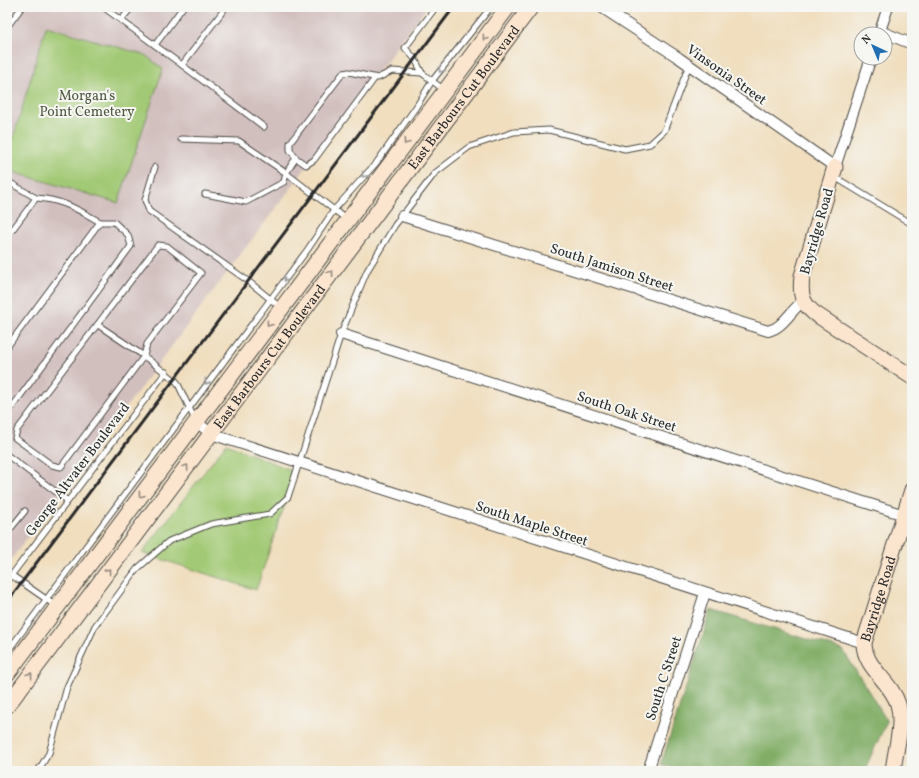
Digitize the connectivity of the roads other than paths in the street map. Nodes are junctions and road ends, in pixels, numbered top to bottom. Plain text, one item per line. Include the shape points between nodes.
1 (22, 7) edge
2 (103, 7) edge
3 (132, 7) edge
4 (184, 7) edge
5 (226, 7) edge
6 (436, 7) edge
7 (491, 7) edge
8 (508, 7) edge
9 (532, 7) edge
10 (601, 7) edge
11 (888, 7) edge
12 (121, 20) junction
13 (882, 26) edge
14 (7, 27) edge
15 (893, 37) edge
16 (912, 44) edge
17 (155, 45) junction
18 (182, 65) junction
19 (689, 65) junction
20 (868, 66) edge
21 (422, 72) junction
22 (375, 78) junction
23 (432, 81) junction
24 (445, 90) junction
25 (460, 102) junction
26 (264, 127) dead end
27 (181, 139) dead end
28 (296, 158) junction
29 (155, 167) dead end
30 (833, 171) junction
31 (286, 173) junction
32 (7, 181) edge
33 (205, 194) dead end
34 (365, 197) junction
35 (36, 198) junction
36 (381, 208) junction
37 (334, 210) junction
38 (402, 216) junction
39 (347, 220) junction
40 (100, 222) junction
41 (912, 224) edge
42 (7, 237) edge
43 (803, 301) junction
44 (276, 303) junction
45 (296, 319) junction
46 (98, 325) junction
47 (341, 334) junction
48 (7, 347) edge
49 (144, 356) junction
50 (166, 372) junction
51 (912, 378) edge
52 (189, 407) junction
53 (7, 414) edge
54 (196, 421) junction
55 (211, 434) junction
56 (7, 455) edge
57 (299, 463) junction
58 (912, 490) edge
59 (68, 501) junction
60 (25, 511) dead end
61 (904, 515) junction
62 (7, 533) edge
63 (109, 537) junction
64 (125, 549) junction
65 (9, 574) edge
66 (7, 581) edge
67 (705, 593) junction
68 (52, 603) junction
69 (72, 618) junction
70 (864, 643) junction
71 (7, 652) edge
72 (7, 674) edge
73 (7, 706) edge
74 (38, 771) edge
75 (648, 771) edge
76 (892, 771) edge

1 - 14 lane
2 - 12 lane
3 - 12 lane
4 - 17 lane
5 - 18 lane
6 - 21 lane via 406,48
7 -> 23 lane
8 -> 24 street, East Barbours Cut Boulevard
9 - 25 street, East Barbours Cut Boulevard
10 - 19 street, Vinsonia Street
11 - 13 street
12 - 17 lane
15 - 16 street
17 - 18 lane
18 - 26 lane
19 - 30 street, Vinsonia Street
19 - 38 lane via 664,131 650,144 625,149 549,130 514,132 469,147 435,173
20 - 30 street, Bayridge Road
21 - 22 lane via 392,71
21 - 23 lane
22 - 28 lane via 314,160 306,165
22 - 28 lane via 344,73 290,144 290,150
23 - 24 lane
23 -> 37 lane via 376,162
24 - 25 street
24 -> 34 street, East Barbours Cut Boulevard
25 - 36 street, East Barbours Cut Boulevard
27 - 31 lane via 239,141
28 - 31 lane
29 - 44 lane via 146,200 149,211
30 - 41 lane
30 - 43 street, Bayridge Road via 802,276 800,289
31 - 33 lane via 280,186 246,202
31 - 37 lane
32 - 35 lane
34 - 36 street
34 - 39 street, East Barbours Cut Boulevard
35 - 40 lane via 51,199 74,207
35 - 42 lane
45 -> 36 street, East Barbours Cut Boulevard
37 - 39 lane
37 -> 44 lane
38 - 43 street, South Jamison Street via 768,331 775,330
38 - 47 lane via 367,271
39 - 44 street, East Barbours Cut Boulevard
40 - 48 lane
40 - 53 lane via 114,222 128,235 131,246
43 - 51 street via 814,313
44 - 45 street
44 -> 52 lane
44 -> 54 street, East Barbours Cut Boulevard
45 - 55 street, East Barbours Cut Boulevard
46 - 49 lane
46 - 49 lane via 158,245 167,246 201,273 147,344
46 - 49 lane via 17,430 15,438 52,465 61,467
47 - 57 lane
47 - 61 street, South Oak Street
49 - 50 lane
50 - 52 lane via 177,382
50 - 59 lane, George Altvater Boulevard
52 - 54 lane
52 - 68 lane
54 - 55 street, South Maple Street
54 -> 63 street, East Barbours Cut Boulevard
55 - 57 street, South Maple Street
64 -> 55 street, East Barbours Cut Boulevard
56 - 59 lane
57 - 67 street, South Maple Street
57 - 74 lane via 288,497 270,514 211,524 169,541 137,569 94,626 67,687 49,753
58 - 61 street, Bayridge Road
59 - 65 lane, George Altvater Boulevard
60 - 62 lane
61 - 70 street, Bayridge Road
63 - 64 street
63 - 68 street, East Barbours Cut Boulevard
69 -> 64 street, East Barbours Cut Boulevard
65 - 66 lane, George Altvater Boulevard
65 - 68 lane
67 - 70 street, South Maple Street
67 - 75 street, South C Street
68 - 69 street
68 - 71 lane
68 - 72 street, East Barbours Cut Boulevard
73 -> 69 street, East Barbours Cut Boulevard
70 - 76 street, Bayridge Road via 866,657 890,688 898,705 899,717

